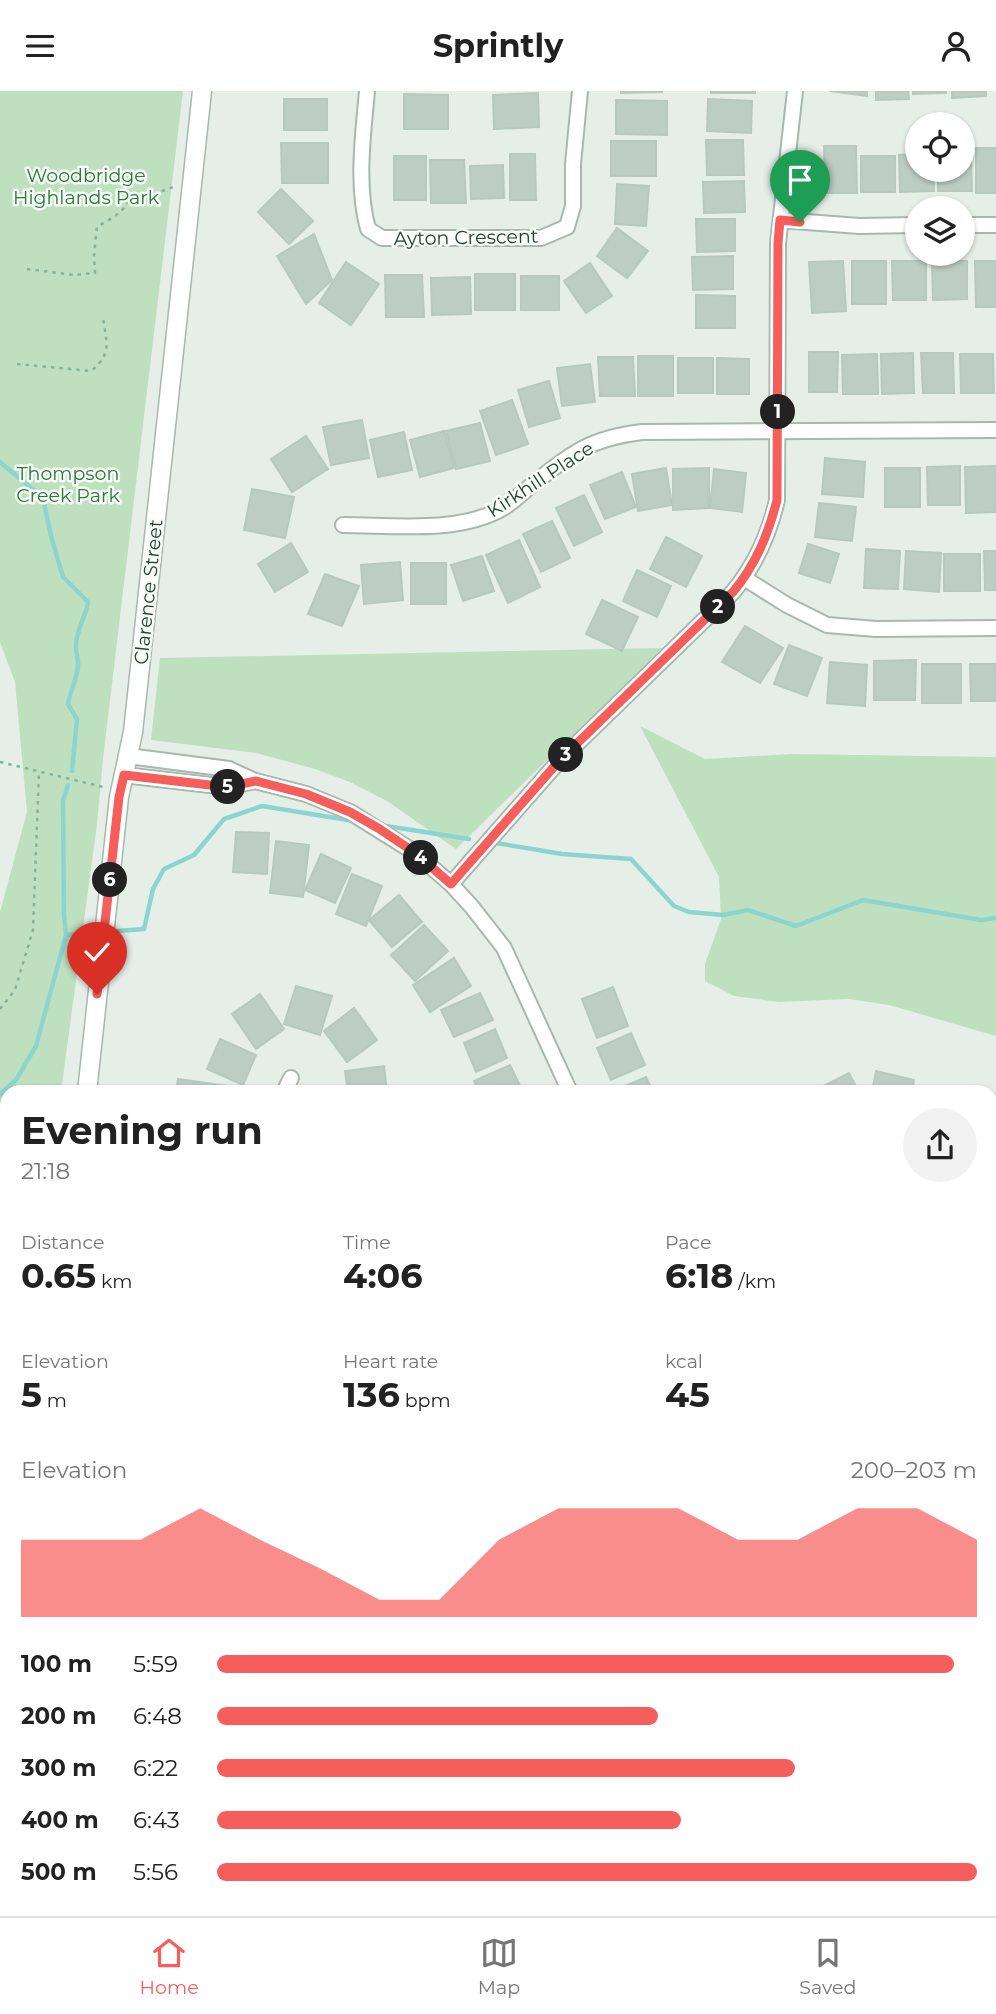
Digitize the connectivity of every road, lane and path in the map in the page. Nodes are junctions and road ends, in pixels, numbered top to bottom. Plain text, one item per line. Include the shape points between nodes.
1 (202, 91) edge
2 (368, 91) edge
3 (580, 91) edge
4 (795, 91) edge
5 (173, 187) dead end
6 (130, 194) dead end
7 (129, 200) junction
8 (780, 220) junction
9 (905, 225) edge
10 (975, 225) edge
11 (996, 225) edge
12 (27, 269) dead end
13 (103, 317) dead end
14 (17, 364) dead end
15 (996, 430) edge
16 (778, 432) junction
17 (343, 525) dead end
18 (744, 578) junction
19 (996, 628) edge
20 (128, 756) junction
21 (0, 762) edge
22 (39, 771) junction
23 (124, 775) junction
24 (256, 781) junction
25 (103, 787) dead end
26 (451, 884) junction
27 (0, 1009) edge
28 (292, 1078) dead end
29 (88, 1085) edge
30 (288, 1085) edge
31 (567, 1085) edge

1 - 20 street, Clarence Street
2 - 3 street, Ayton Crescent via 362,208 368,229 382,238 541,238 567,227 573,206
4 - 8 street
5 - 7 path
6 - 7 path
7 - 12 path via 123,210 97,227 95,273
8 - 9 street
8 - 16 street
10 - 11 street
13 - 14 path via 106,355 91,371
15 - 16 street, Kirkhill Place
16 - 17 street, Kirkhill Place via 619,435 566,457 504,508 481,518 440,525
16 - 18 street via 777,500 760,553
18 - 19 street via 827,625
18 - 26 street via 560,760
20 - 23 street, Clarence Street
20 - 24 street via 229,769
21 - 22 path
22 - 25 path
22 - 27 path via 33,930 15,990
23 - 24 street via 227,787
23 - 29 street, Clarence Street
24 - 26 street via 350,812 414,852
26 - 31 street via 504,948
28 - 30 street

